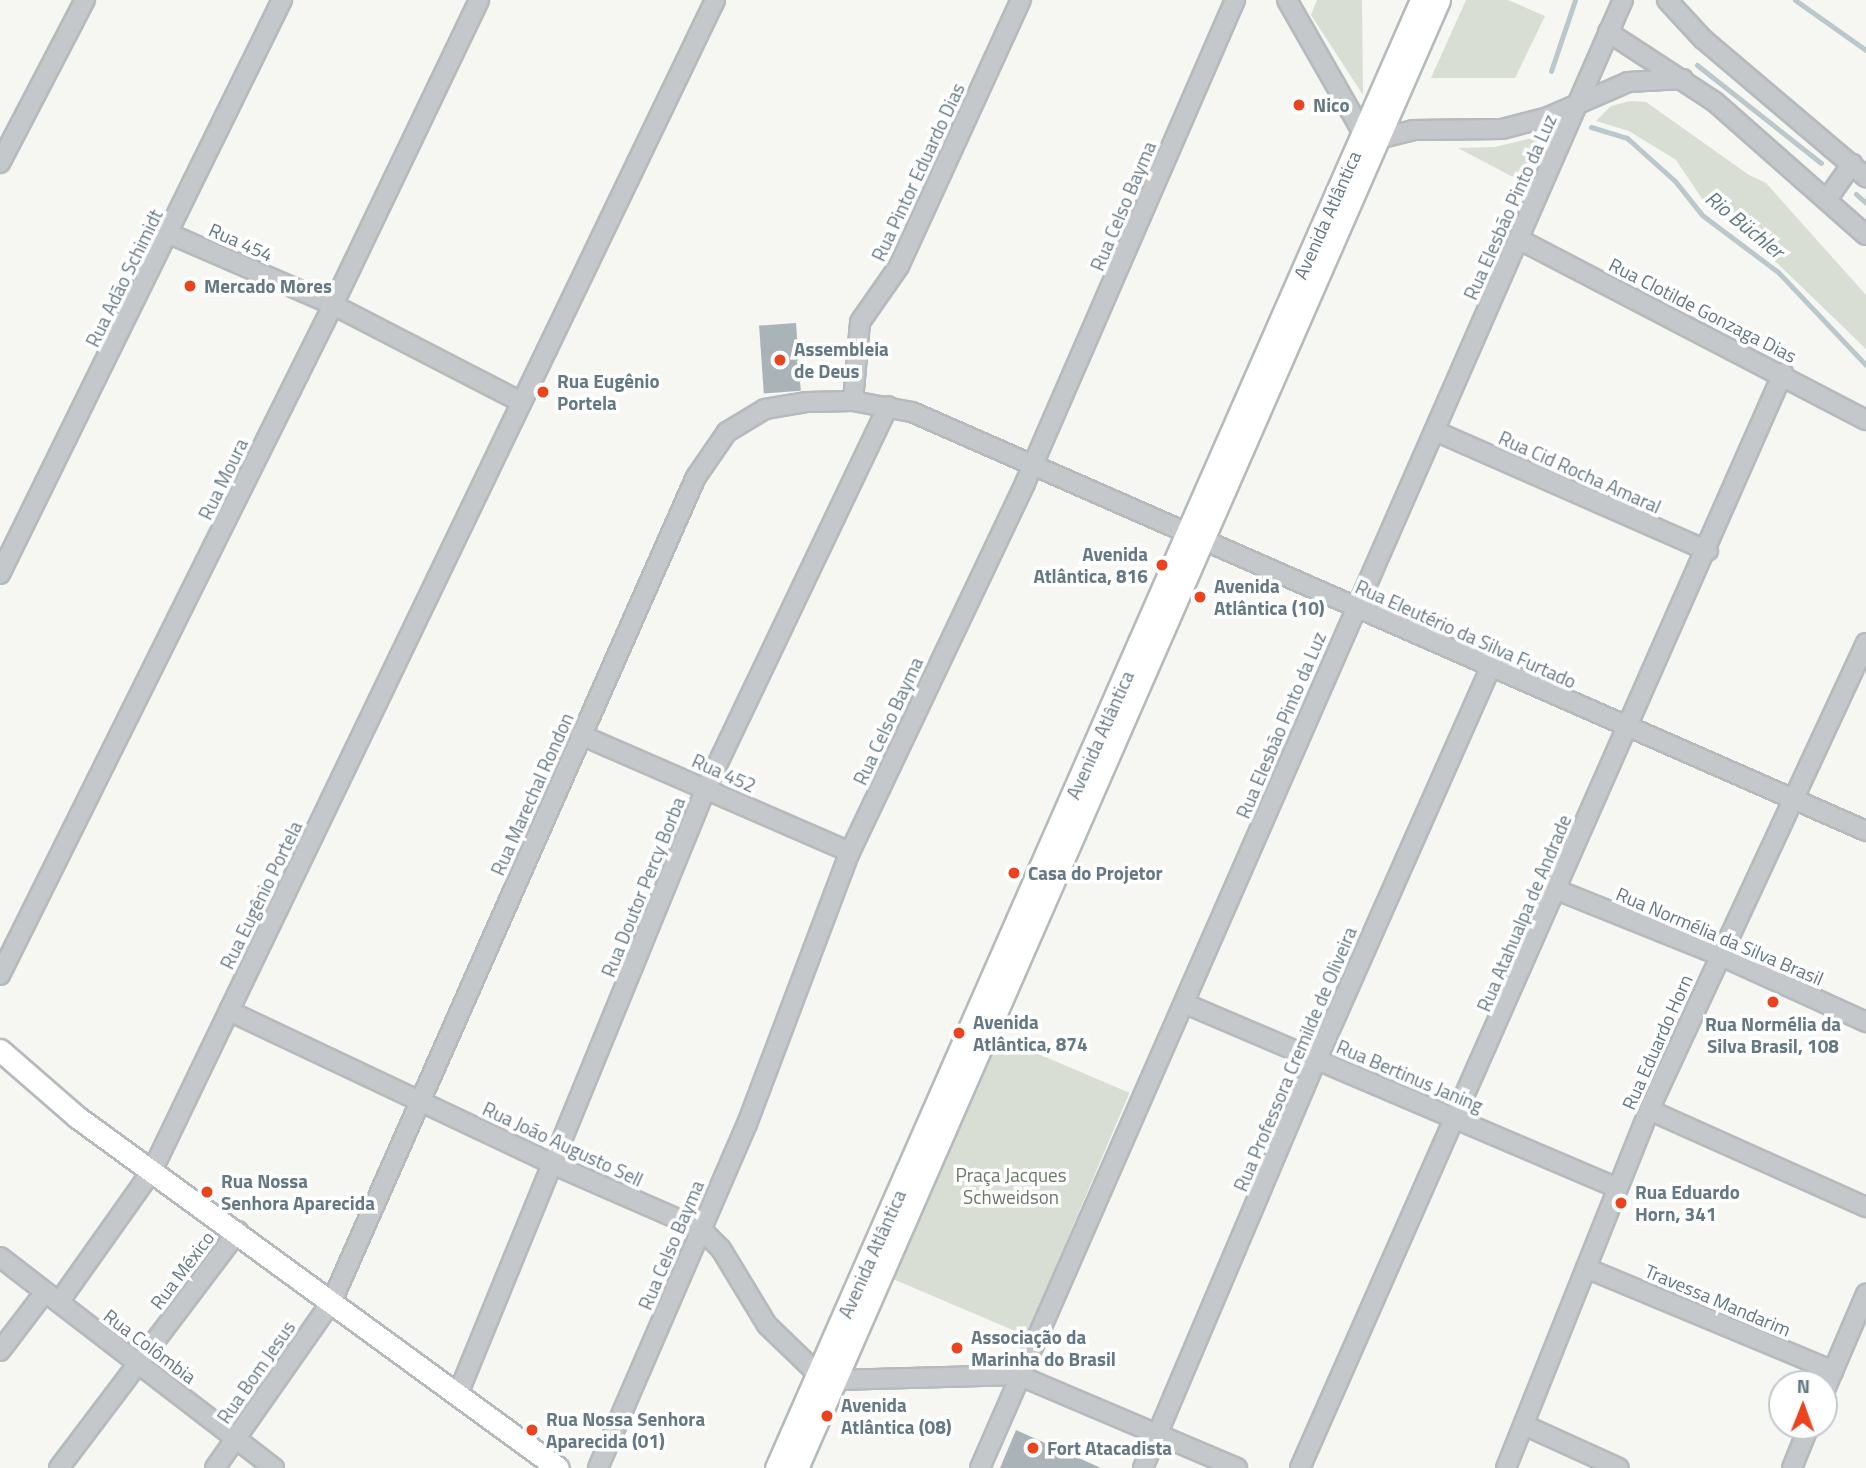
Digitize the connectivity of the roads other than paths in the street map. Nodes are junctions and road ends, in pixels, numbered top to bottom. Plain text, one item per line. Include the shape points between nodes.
1 (85, 0) edge
2 (282, 0) edge
3 (479, 0) edge
4 (715, 0) edge
5 (1021, 0) edge
6 (1235, 0) edge
7 (1287, 0) edge
8 (1421, 0) edge
9 (1439, 0) edge
10 (1623, 0) edge
11 (1667, 0) edge
12 (1608, 32) junction
13 (1683, 79) junction
14 (1578, 103) junction
15 (1370, 136) junction
16 (0, 163) edge
17 (1852, 164) junction
18 (1866, 177) edge
19 (1828, 198) junction
20 (170, 233) junction
21 (1866, 235) edge
22 (1520, 240) junction
23 (333, 305) junction
24 (1783, 373) junction
25 (853, 401) junction
26 (521, 402) junction
27 (888, 406) junction
28 (1866, 420) edge
29 (1435, 432) junction
30 (1033, 465) junction
31 (1196, 537) junction
32 (1708, 551) junction
33 (0, 574) edge
34 (1354, 606) junction
35 (1866, 643) edge
36 (1861, 667) edge
37 (1490, 669) junction
38 (1625, 729) junction
39 (581, 735) junction
40 (706, 788) junction
41 (1792, 798) junction
42 (1866, 831) edge
43 (849, 852) junction
44 (1557, 890) junction
45 (1719, 955) junction
46 (0, 975) edge
47 (1186, 1004) junction
48 (229, 1011) junction
49 (1866, 1022) edge
50 (0, 1050) edge
51 (1317, 1059) junction
52 (419, 1101) junction
53 (1649, 1110) junction
54 (1457, 1119) junction
55 (552, 1164) junction
56 (153, 1169) junction
57 (1617, 1188) junction
58 (1866, 1207) edge
59 (701, 1229) junction
60 (238, 1231) junction
61 (0, 1257) edge
62 (1586, 1268) junction
63 (1866, 1294) edge
64 (52, 1297) junction
65 (332, 1301) junction
66 (0, 1351) edge
67 (138, 1363) junction
68 (1831, 1370) edge
69 (1833, 1370) edge
70 (1018, 1375) junction
71 (827, 1378) junction
72 (458, 1394) junction
73 (1524, 1425) junction
74 (1158, 1434) junction
75 (236, 1438) junction
76 (1804, 1440) edge
77 (59, 1468) edge
78 (215, 1468) edge
79 (274, 1468) edge
80 (558, 1468) edge
81 (597, 1468) edge
82 (776, 1468) edge
83 (797, 1468) edge
84 (980, 1468) edge
85 (1143, 1468) edge
86 (1237, 1468) edge
87 (1300, 1468) edge
88 (1506, 1468) edge
89 (1619, 1468) edge
90 (1791, 1468) edge

1 - 16 street
2 - 20 street, Rua Adão Schimidt
3 - 23 street, Rua Moura
4 - 26 street, Rua Eugênio Portela
5 - 25 street, Rua Pintor Eduardo Dias via 900,266 864,314
6 - 30 street, Rua Celso Bayma
7 - 15 street
8 - 15 main road, Avenida Atlântica
9 - 15 main road, Avenida Atlântica
10 - 12 street, Rua Elesbão Pinto da Luz
11 - 17 street via 1703,39
12 - 13 street
12 - 14 street, Rua Elesbão Pinto da Luz
13 - 14 street via 1628,82
13 - 19 street
14 - 15 street via 1502,129 1413,130
14 - 22 street, Rua Elesbão Pinto da Luz
15 - 31 main road, Avenida Atlântica
17 - 18 street
17 - 19 street
19 - 21 street
20 - 23 street, Rua 454
20 - 33 street, Rua Adão Schimidt
22 - 24 street, Rua Clotilde Gonzaga Dias
22 - 29 street, Rua Elesbão Pinto da Luz
23 - 26 street, Rua 454
23 - 46 street, Rua Moura
24 - 28 street, Rua Clotilde Gonzaga Dias
24 - 32 street, Rua Atahualpa de Andrade
25 - 27 street, Rua Eleutério da Silva Furtado
25 - 39 street, Rua Marechal Rondon via 807,402 765,410 737,425 717,443 681,509
26 - 48 street, Rua Eugênio Portela
27 - 30 street, Rua Eleutério da Silva Furtado
27 - 40 street, Rua Doutor Percy Borba
29 - 32 street, Rua Cid Rocha Amaral
29 - 34 street, Rua Elesbão Pinto da Luz
30 - 31 street, Rua Eleutério da Silva Furtado
30 - 43 street, Rua Celso Bayma
31 - 34 street, Rua Eleutério da Silva Furtado
31 - 71 main road, Avenida Atlântica
32 - 38 street, Rua Atahualpa de Andrade
34 - 37 street, Rua Eleutério da Silva Furtado
34 - 47 street, Rua Elesbão Pinto da Luz
35 - 36 street, Rua Eduardo Horn
36 - 41 street, Rua Eduardo Horn
37 - 38 street, Rua Eleutério da Silva Furtado
37 - 51 street, Rua Professora Cremilde de Oliveira
38 - 41 street, Rua Eleutério da Silva Furtado
38 - 44 street, Rua Atahualpa de Andrade
39 - 40 street, Rua 452
39 - 52 street, Rua Marechal Rondon
40 - 43 street, Rua 452
40 - 55 street, Rua Doutor Percy Borba
41 - 42 street, Rua Eleutério da Silva Furtado
41 - 45 street, Rua Eduardo Horn
43 - 59 street, Rua Celso Bayma via 747,1124
44 - 45 street, Rua Normélia da Silva Brasil
44 - 54 street, Rua Atahualpa de Andrade
45 - 49 street, Rua Normélia da Silva Brasil
45 - 53 street, Rua Eduardo Horn
47 - 51 street, Rua Bertinus Janing
47 - 70 street, Rua Elesbão Pinto da Luz
48 - 52 street, Rua João Augusto Sell
48 - 56 street, Rua Eugênio Portela
50 - 56 main road via 56,1101
51 - 54 street, Rua Bertinus Janing
51 - 74 street, Rua Professora Cremilde de Oliveira
52 - 55 street, Rua João Augusto Sell
52 - 65 street, Rua Marechal Rondon
53 - 57 street, Rua Eduardo Horn
53 - 58 street
54 - 57 street, Rua Bertinus Janing
54 - 87 street, Rua Atahualpa de Andrade
55 - 59 street, Rua João Augusto Sell
55 - 72 street, Rua Doutor Percy Borba
56 - 60 main road
56 - 64 street, Rua Eugênio Portela
57 - 62 street, Rua Eduardo Horn
59 - 71 street, Rua João Augusto Sell via 721,1249 767,1325
59 - 81 street, Rua Celso Bayma
60 - 65 main road
60 - 67 street, Rua México
61 - 64 street, Rua Colômbia
62 - 68 street, Travessa Mandarim
62 - 73 street, Rua Eduardo Horn
63 - 69 street
64 - 66 street, Rua Eugênio Portela
64 - 67 street, Rua Colômbia
65 - 72 main road
65 - 75 street, Rua Bom Jesus
67 - 75 street, Rua Colômbia
67 - 77 street, Rua México
70 - 71 street
70 - 74 street
70 - 84 street, Rua Elesbão Pinto da Luz
71 - 82 main road, Avenida Atlântica
71 - 83 main road, Avenida Atlântica
72 - 80 main road
73 - 88 street, Rua Eduardo Horn
73 - 89 street
74 - 85 street, Rua Professora Cremilde de Oliveira
74 - 86 street
75 - 78 street, Rua Bom Jesus
75 - 79 street, Rua Colômbia
76 - 90 street

